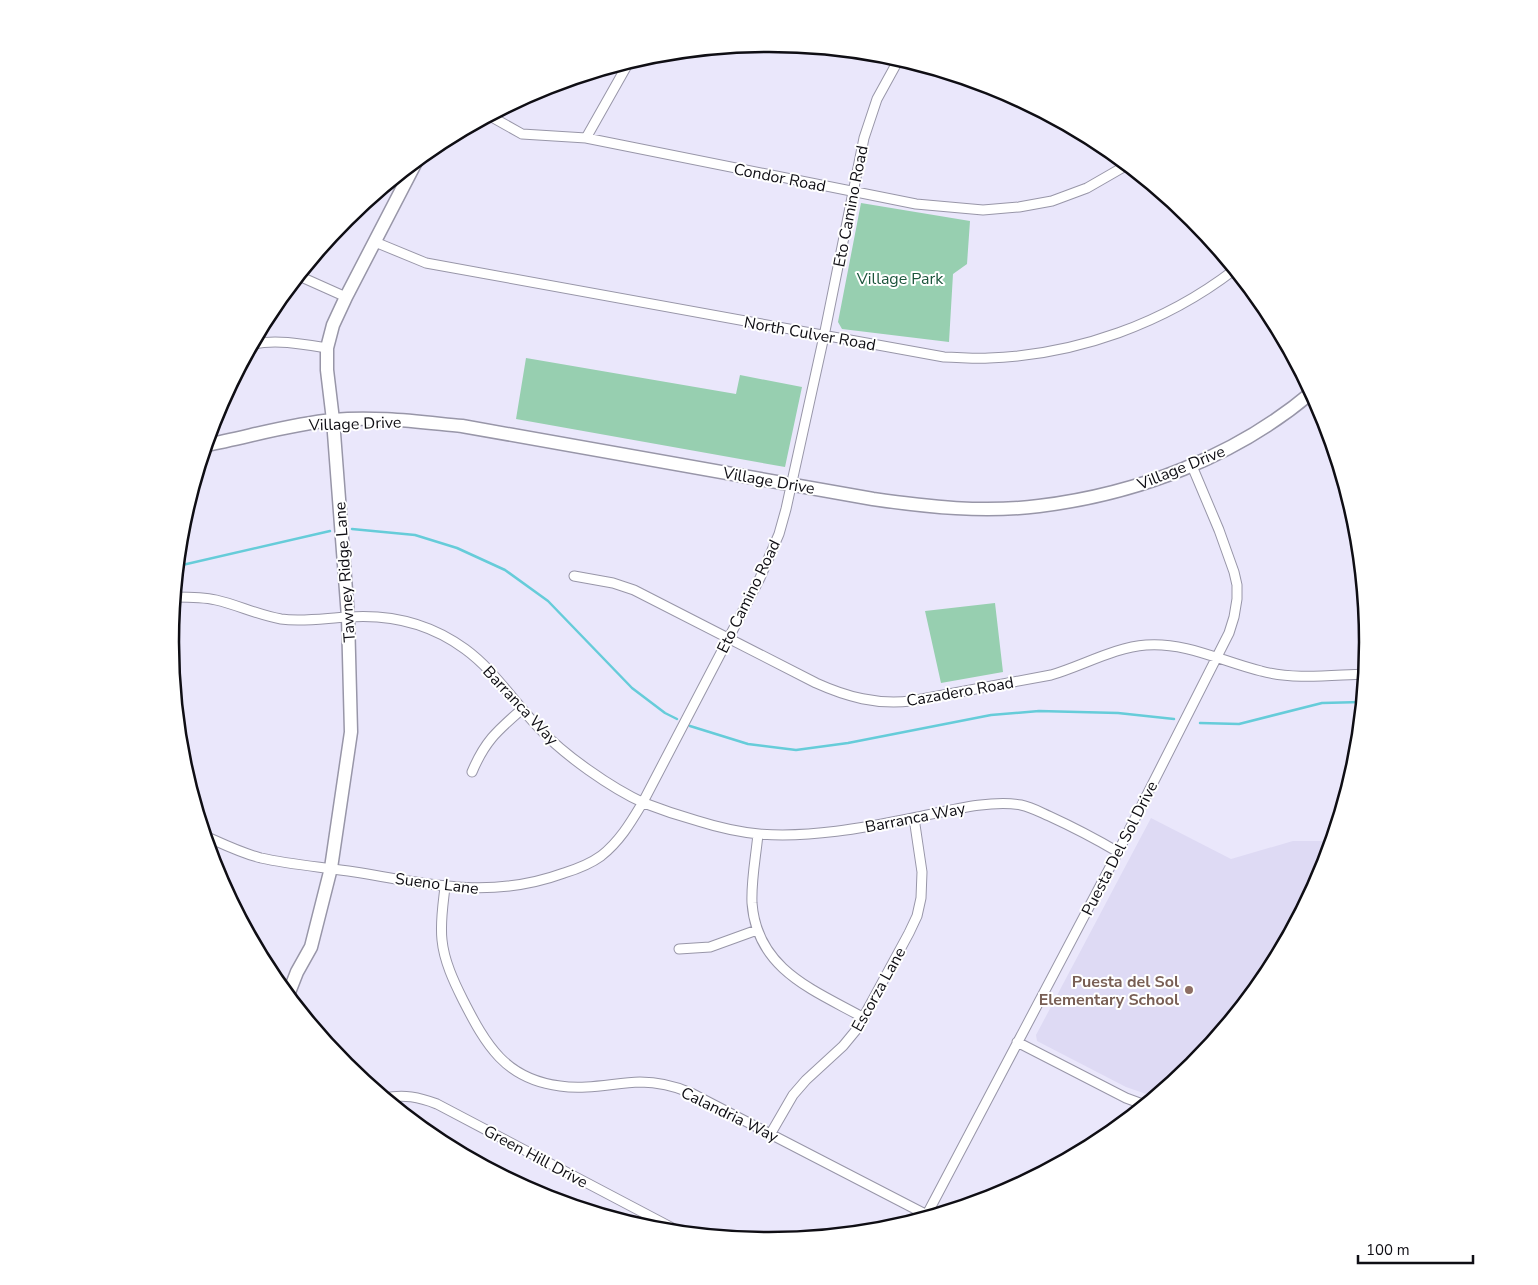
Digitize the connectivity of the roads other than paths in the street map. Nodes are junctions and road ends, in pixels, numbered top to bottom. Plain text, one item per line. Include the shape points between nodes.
1 (895, 67) edge
2 (624, 71) edge
3 (496, 120) edge
4 (586, 138) junction
5 (1120, 168) edge
6 (410, 174) edge
7 (854, 192) junction
8 (375, 242) junction
9 (1229, 273) edge
10 (305, 279) edge
11 (346, 297) junction
12 (824, 336) junction
13 (260, 344) edge
14 (327, 348) junction
15 (1305, 397) edge
16 (333, 420) junction
17 (214, 443) edge
18 (1192, 466) junction
19 (791, 484) junction
20 (574, 576) dead end
21 (181, 597) edge
22 (348, 617) junction
23 (728, 639) junction
24 (1216, 656) junction
25 (1358, 674) edge
26 (522, 710) junction
27 (472, 772) dead end
28 (643, 802) junction
29 (914, 818) junction
30 (758, 834) junction
31 (213, 839) edge
32 (1118, 852) junction
33 (332, 868) junction
34 (445, 887) junction
35 (758, 930) junction
36 (679, 949) dead end
37 (291, 988) edge
38 (864, 1018) junction
39 (1018, 1042) junction
40 (393, 1096) edge
41 (1138, 1102) edge
42 (771, 1133) junction
43 (929, 1210) edge
44 (920, 1213) edge
45 (661, 1222) edge

1 - 7 street, Eto Camino Road via 870,118
2 - 4 street
3 - 4 street, Condor Road via 522,134
4 - 7 street, Condor Road
5 - 7 street, Condor Road via 1087,188 1019,207 983,210 916,204
6 - 8 main road, Tawney Ridge Lane
7 - 12 street, Eto Camino Road
8 - 11 main road, Tawney Ridge Lane
8 - 12 street, North Culver Road via 426,263
9 - 12 street, North Culver Road via 1162,315 1061,350 1022,356 944,357
10 - 11 street
11 - 14 main road, Tawney Ridge Lane
12 - 19 street, Eto Camino Road
13 - 14 street via 283,342
14 - 16 main road, Tawney Ridge Lane
15 - 18 main road, Village Drive via 1274,421
16 - 17 main road, Village Drive
16 - 19 main road, Village Drive via 377,419 462,426
16 - 22 main road, Tawney Ridge Lane
18 - 19 main road, Village Drive via 1136,486 1083,499 995,509 924,506
18 - 24 street, Puesta Del Sol Drive via 1230,558 1237,585 1234,617
19 - 23 street, Eto Camino Road via 771,554
20 - 23 street, Cazadero Road via 634,590
21 - 22 street, Barranca Way via 216,600 284,619
22 - 26 street, Barranca Way via 404,620 448,638 482,663
22 - 33 main road, Tawney Ridge Lane via 352,732
23 - 24 street, Cazadero Road via 832,690 883,702 911,701 1051,675 1135,646 1164,645
23 - 28 street, Eto Camino Road
24 - 25 street, Cazadero Road via 1273,674
24 - 32 street, Puesta Del Sol Drive
26 - 27 street via 484,746
26 - 28 street, Barranca Way via 576,760
28 - 30 street, Barranca Way via 701,822
28 - 34 street, Sueno Lane via 615,843 585,866 506,888
29 - 30 street, Barranca Way via 826,832
29 - 32 street, Barranca Way via 973,806 1018,804 1075,828
29 - 38 street, Escorza Lane via 922,872 917,916
30 - 35 street via 752,902
31 - 33 street, Sueno Lane via 260,858
32 - 39 street, Puesta Del Sol Drive
33 - 34 street, Sueno Lane
33 - 37 main road, Tawney Ridge Lane via 311,947
34 - 42 street, Calandria Way via 441,914 445,956 474,1021 502,1060 546,1084 579,1087 641,1082 673,1086
35 - 36 street via 710,947
35 - 38 street via 769,954 788,974
38 - 42 street, Escorza Lane via 851,1038 793,1095
39 - 41 street
39 - 43 street, Puesta Del Sol Drive
40 - 45 street, Green Hill Drive via 410,1096 437,1104
42 - 44 street, Calandria Way

